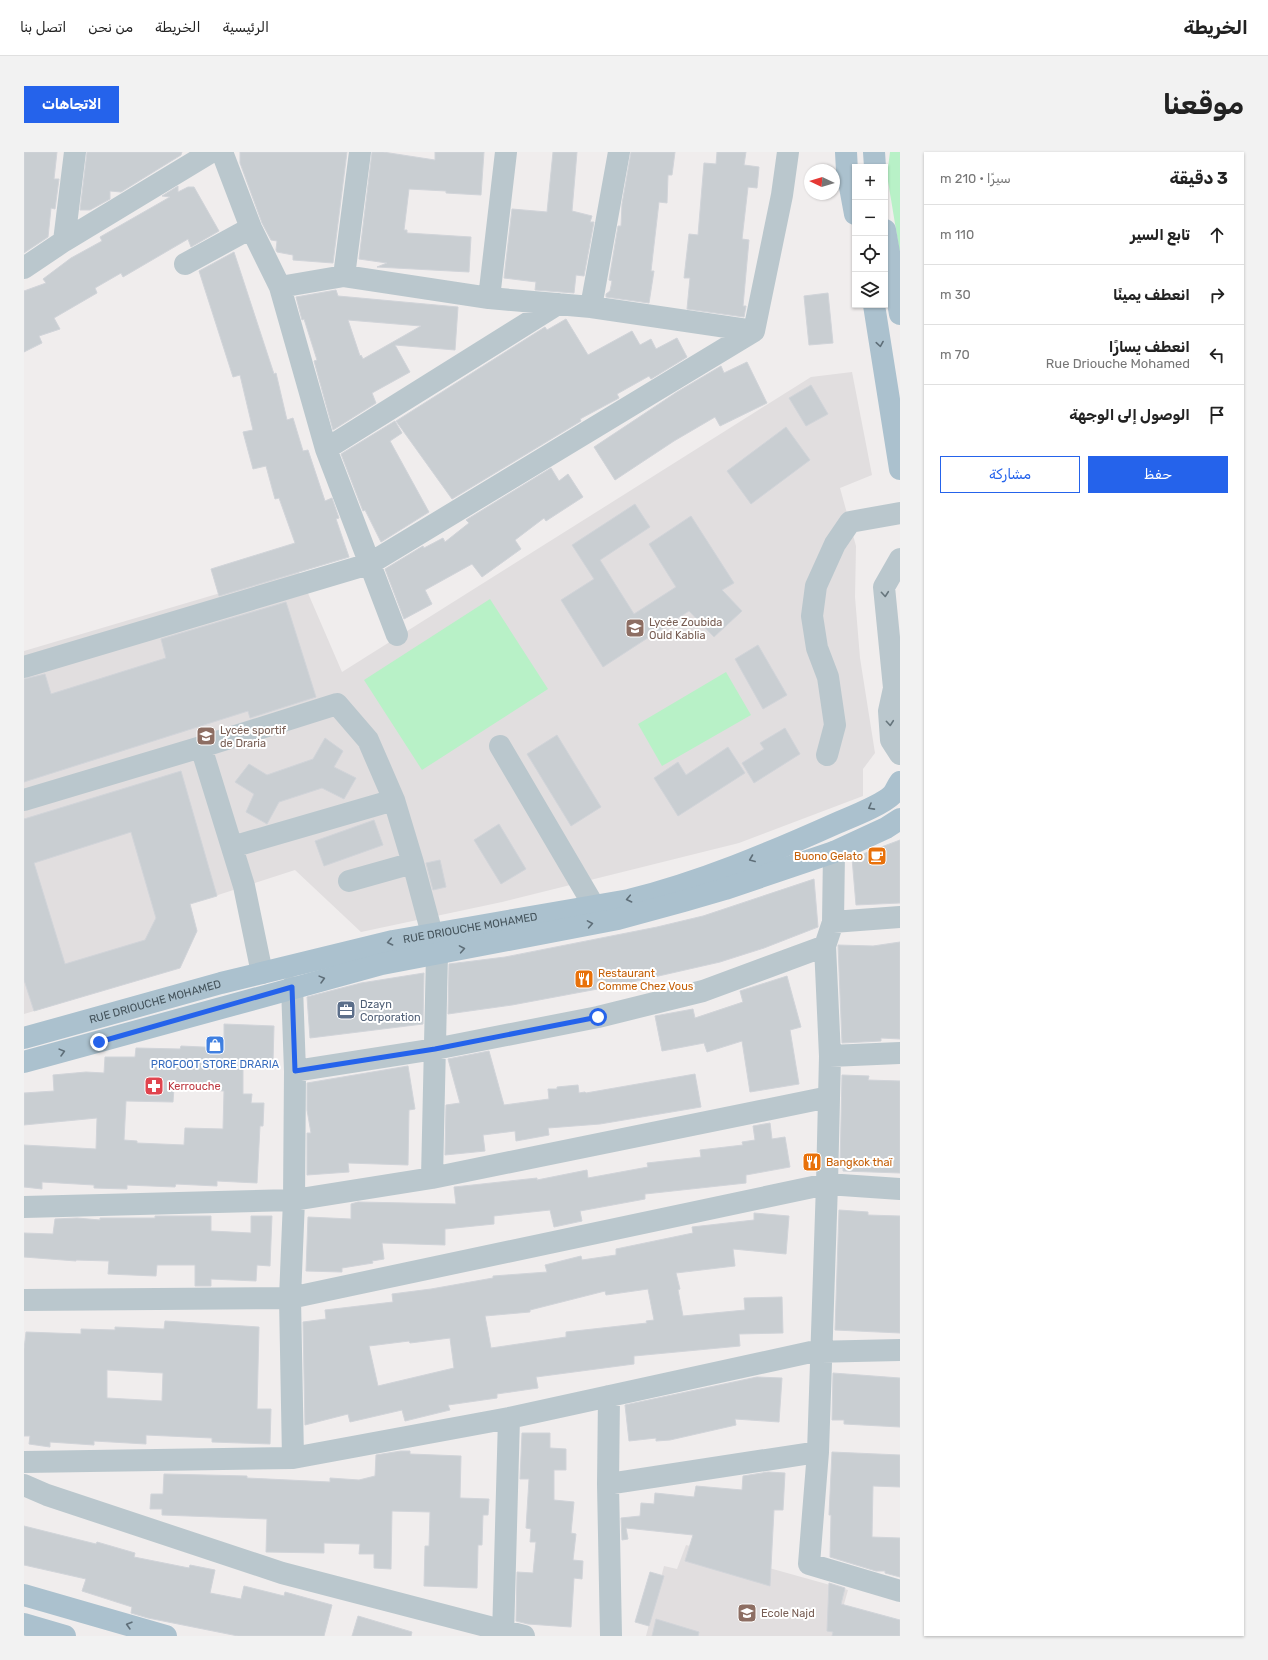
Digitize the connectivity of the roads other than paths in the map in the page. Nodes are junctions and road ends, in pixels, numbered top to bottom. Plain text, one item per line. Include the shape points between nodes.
1 (75, 152) edge
2 (210, 152) edge
3 (222, 152) edge
4 (360, 152) edge
5 (506, 152) edge
6 (619, 152) edge
7 (788, 152) edge
8 (846, 152) edge
9 (874, 152) edge
10 (875, 164) edge
11 (852, 200) edge
12 (251, 228) junction
13 (886, 236) edge
14 (64, 241) junction
15 (185, 264) dead end
16 (24, 268) edge
17 (344, 276) junction
18 (280, 287) junction
19 (489, 298) junction
20 (558, 304) junction
21 (591, 307) junction
22 (874, 308) edge
23 (900, 314) edge
24 (754, 331) junction
25 (326, 449) junction
26 (900, 469) edge
27 (900, 513) edge
28 (900, 559) edge
29 (369, 564) junction
30 (397, 634) dead end
31 (24, 667) edge
32 (500, 746) dead end
33 (201, 747) junction
34 (900, 754) edge
35 (827, 755) dead end
36 (900, 769) edge
37 (900, 773) edge
38 (900, 782) edge
39 (24, 800) edge
40 (394, 800) junction
41 (900, 819) edge
42 (232, 847) junction
43 (834, 852) junction
44 (412, 863) junction
45 (349, 881) dead end
46 (594, 906) junction
47 (900, 917) edge
48 (833, 922) junction
49 (434, 944) junction
50 (825, 946) junction
51 (262, 973) junction
52 (292, 987) junction
53 (24, 1038) edge
54 (435, 1049) junction
55 (900, 1053) edge
56 (830, 1056) junction
57 (24, 1062) edge
58 (295, 1071) junction
59 (829, 1097) junction
60 (432, 1178) junction
61 (827, 1184) junction
62 (900, 1189) edge
63 (294, 1200) junction
64 (24, 1207) edge
65 (290, 1298) junction
66 (24, 1300) edge
67 (900, 1350) edge
68 (822, 1351) junction
69 (609, 1396) junction
70 (509, 1418) junction
71 (818, 1452) junction
72 (293, 1458) junction
73 (24, 1462) edge
74 (608, 1484) junction
75 (24, 1485) edge
76 (900, 1592) edge
77 (24, 1595) edge
78 (24, 1624) edge
79 (510, 1634) edge
80 (65, 1636) edge
81 (166, 1636) edge
82 (611, 1636) edge

1 - 14 street
2 - 14 street
3 - 12 street
4 - 17 street
5 - 19 street
6 - 21 street
7 - 24 street via 782,195
8 - 11 main road
9 - 10 main road
12 - 15 street
12 - 18 street
13 - 23 main road
14 - 16 street
17 - 18 street
17 - 19 street
18 - 25 street
19 - 20 street
20 - 21 street
20 - 25 street
21 - 24 street
22 -> 26 main road
24 - 29 street
25 - 29 street
27 - 35 street via 850,522 835,544 816,586 812,616 818,648 828,677 835,725
28 -> 34 street via 884,587 894,688 889,711 891,740
29 - 30 street
29 - 31 street
32 - 46 street
33 - 39 street
33 - 40 street via 337,704 368,740
33 - 42 street
36 - 37 main road
38 -> 46 main road, RUE DRIOUCHE MOHAMED via 891,796 867,810 750,860 665,891
40 - 42 street
40 - 44 street
41 - 43 main road, RUE DRIOUCHE MOHAMED
42 - 51 street via 244,886
43 - 48 street
49 -> 43 main road, RUE DRIOUCHE MOHAMED via 618,919 725,890
44 - 45 street
44 - 49 street
46 - 49 main road, RUE DRIOUCHE MOHAMED
47 - 48 street
48 - 50 street
49 -> 51 main road, RUE DRIOUCHE MOHAMED via 393,941
52 -> 49 main road, RUE DRIOUCHE MOHAMED via 382,964
49 - 54 street
50 - 54 street via 703,991 598,1017
50 - 56 street
51 - 53 main road, RUE DRIOUCHE MOHAMED
57 -> 52 main road, RUE DRIOUCHE MOHAMED
52 - 58 street
54 - 58 street
54 - 60 street
55 - 56 street
56 - 59 street
58 - 63 street
59 - 60 street
59 - 61 street
60 - 63 street
61 - 62 street
61 - 65 street
61 - 68 street
63 - 64 street
63 - 65 street
65 - 66 street
65 - 72 street
67 - 68 street
68 - 69 street
68 - 71 street
69 - 70 street
69 - 74 street
70 - 72 street
70 - 79 street
71 - 74 street
71 - 76 street via 809,1564
72 - 73 street
74 - 82 street
75 - 79 street via 47,1495 282,1573
81 -> 77 main road
78 - 80 main road

